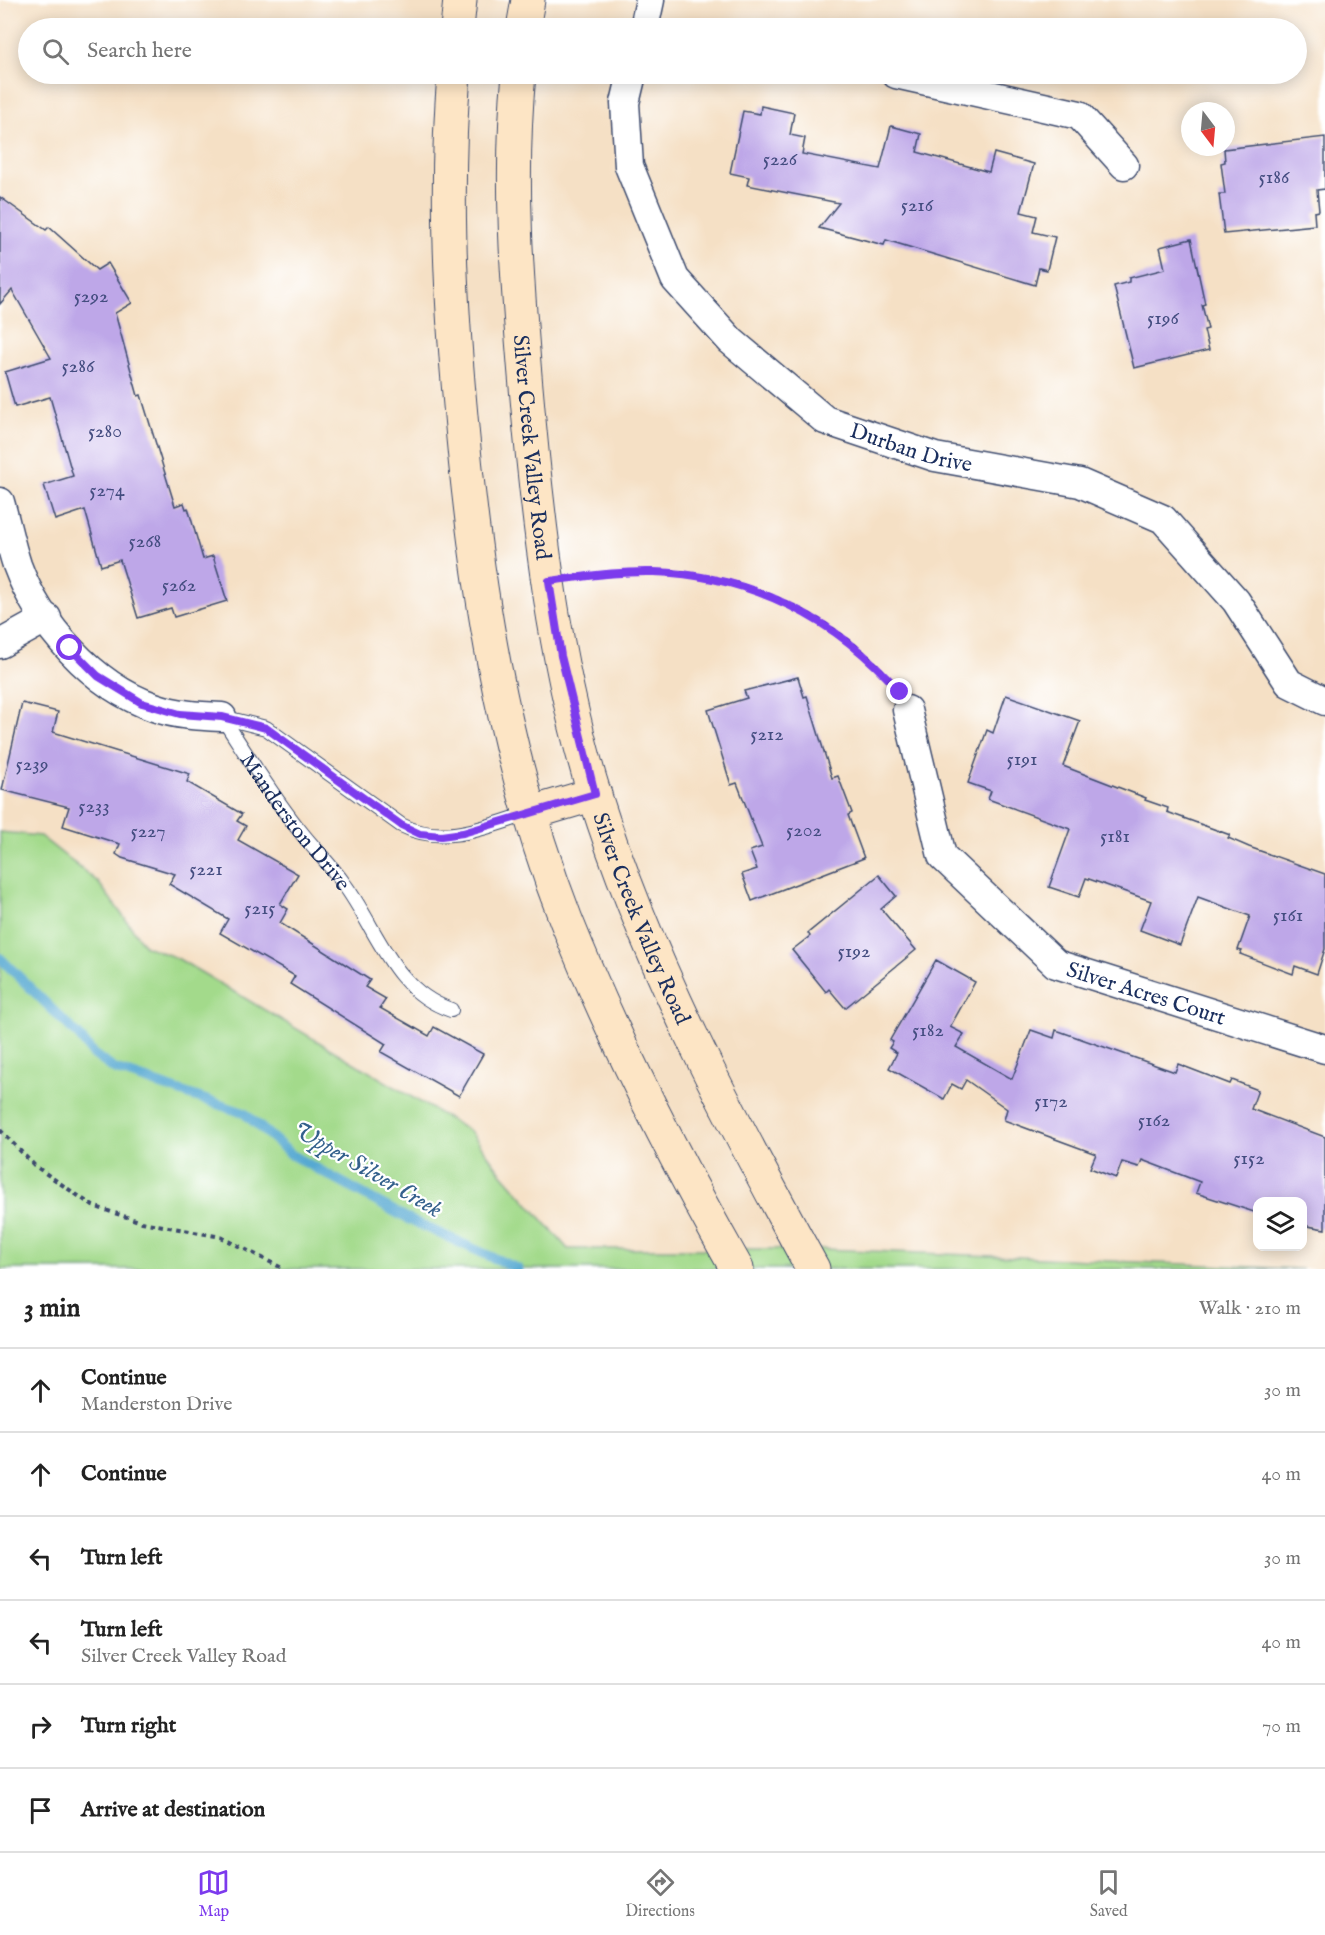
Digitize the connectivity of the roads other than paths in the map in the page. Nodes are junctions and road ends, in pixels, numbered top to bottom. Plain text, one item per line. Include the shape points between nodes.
1 (460, 0) edge
2 (528, 0) edge
3 (650, 0) edge
4 (458, 18) edge
5 (525, 18) edge
6 (646, 18) edge
7 (454, 84) edge
8 (519, 84) edge
9 (630, 84) edge
10 (942, 84) edge
11 (1124, 165) dead end
12 (0, 502) edge
13 (46, 618) junction
14 (0, 644) edge
15 (1325, 701) edge
16 (908, 710) road end
17 (222, 717) junction
18 (595, 794) junction
19 (531, 813) junction
20 (452, 1011) dead end
21 (1325, 1049) edge
22 (737, 1269) edge
23 (813, 1269) edge

1 - 4 main road
2 - 5 main road
3 - 6 street
7 - 19 main road via 448,230 466,473 489,640 507,728
8 - 18 main road, Silver Creek Valley Road via 514,254 535,490 561,656
9 - 15 street, Durban Drive via 625,103 629,166 675,279 730,341 825,420 936,457 1080,483 1163,519 1236,601 1289,683
10 - 11 street via 1079,114
12 - 13 street via 18,565
13 - 14 street
13 - 17 street via 98,676 131,698 180,714
16 - 21 street, Silver Acres Court via 942,856 1056,964
17 - 19 lane via 266,728 401,825 420,834 463,833
17 - 20 lane, Manderston Drive via 291,820 358,903 398,972 422,996
18 - 19 main road
18 - 23 main road, Silver Creek Valley Road via 666,987 701,1061
19 - 22 main road via 565,917 600,1002 637,1081

